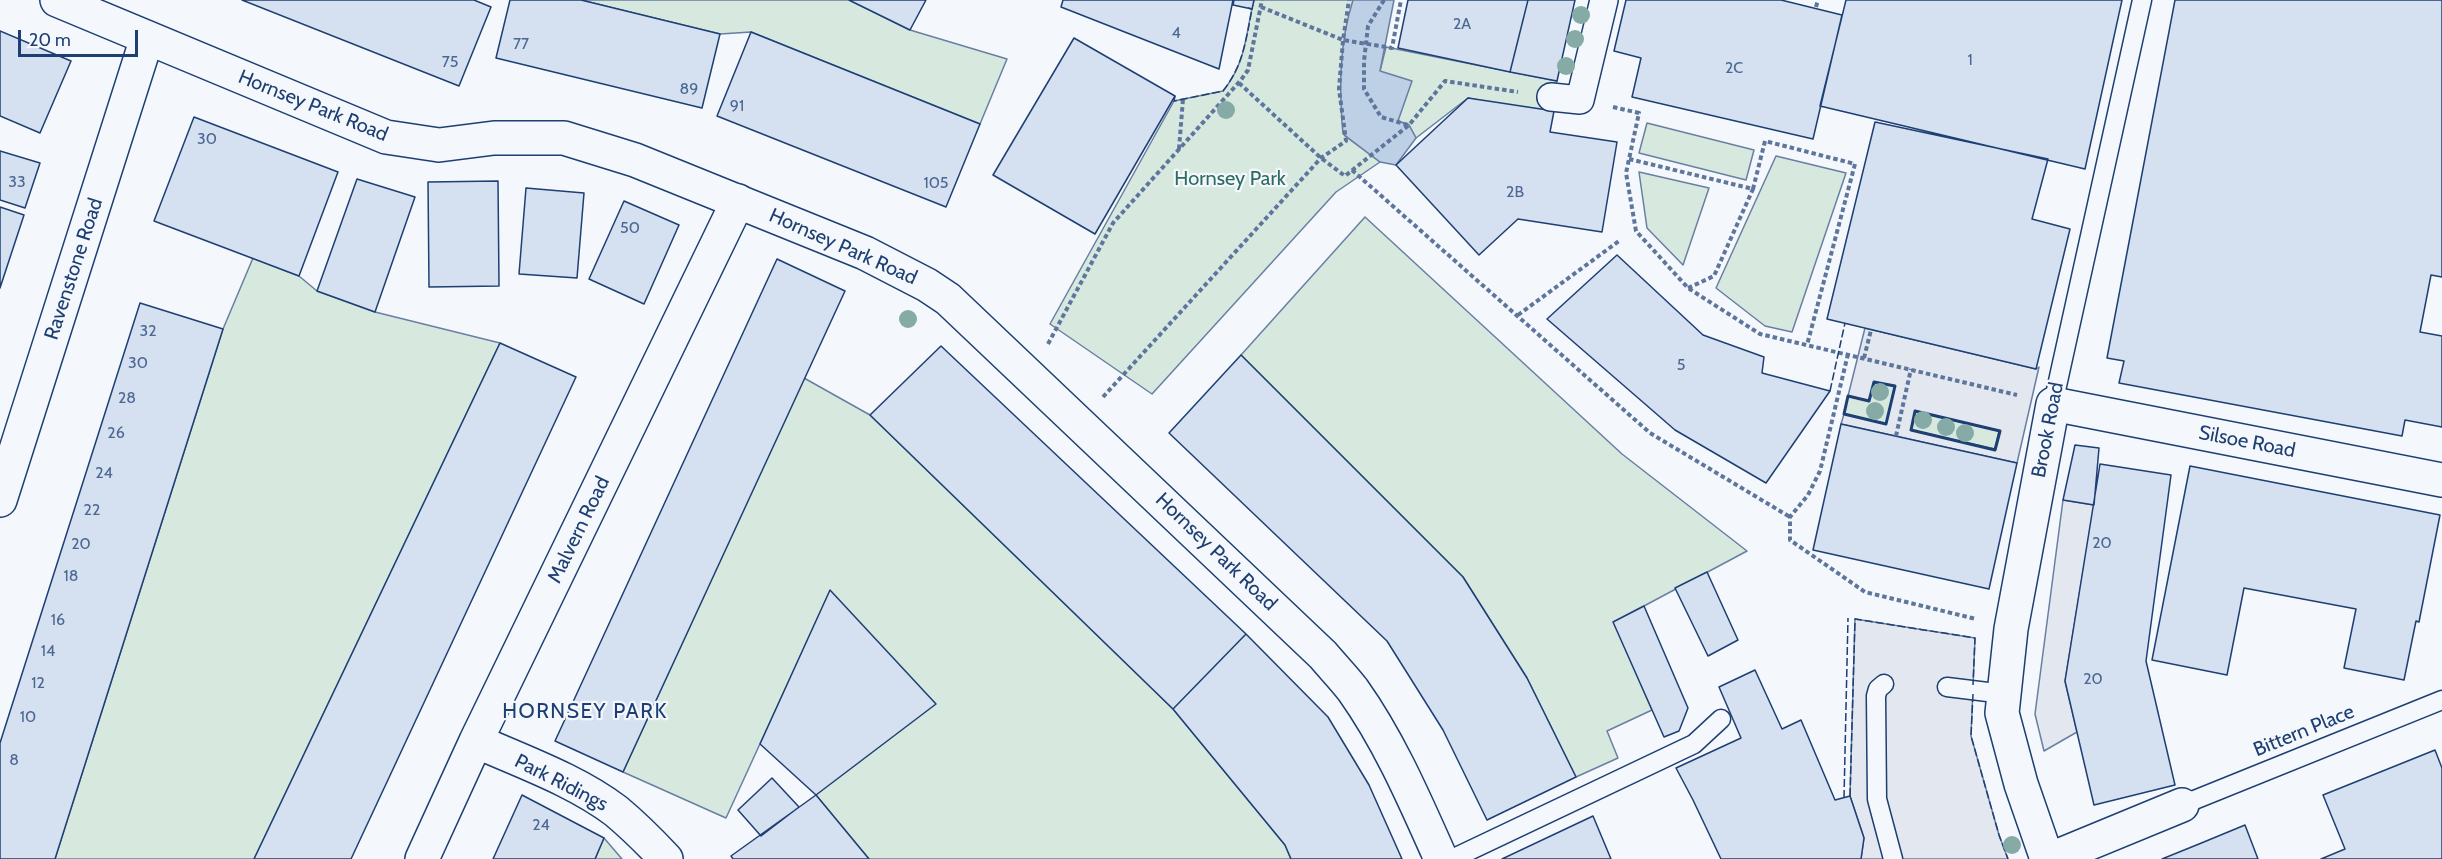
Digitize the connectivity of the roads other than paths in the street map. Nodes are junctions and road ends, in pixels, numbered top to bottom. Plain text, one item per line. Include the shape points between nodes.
1 (57, 0) edge
2 (1604, 0) edge
3 (2142, 0) edge
4 (147, 38) junction
5 (1551, 97) road end
6 (738, 201) junction
7 (2053, 404) junction
8 (2442, 480) edge
9 (0, 500) edge
10 (1884, 684) dead end
11 (1947, 687) dead end
12 (2004, 694) junction
13 (2442, 700) edge
14 (1720, 719) dead end
15 (476, 741) junction
16 (2182, 805) joint
17 (422, 859) edge
18 (666, 859) edge
19 (1441, 859) edge
20 (1452, 859) edge
21 (1893, 859) edge
22 (2049, 859) edge

1 - 4 street, Hornsey Park Road
2 - 5 street via 1580,100
3 - 7 lane, Brook Road
4 - 6 street, Hornsey Park Road via 386,137 439,145 494,138 564,138 635,160
4 - 9 street, Ravenstone Road
6 - 15 street, Malvern Road
6 - 19 street, Hornsey Park Road via 866,253 927,285 948,299 1031,376 1323,655 1352,689 1395,760
7 - 8 street, Silsoe Road
7 - 12 street, Brook Road via 2011,629
10 - 21 lane via 1876,696 1877,799
11 - 12 lane
12 - 22 street, Brook Road via 2002,713 2020,784
13 - 16 lane, Bittern Place
14 - 20 lane via 1694,744
15 - 17 street, Malvern Road
15 - 18 street, Park Ridings via 585,792 623,818
16 - 22 street

